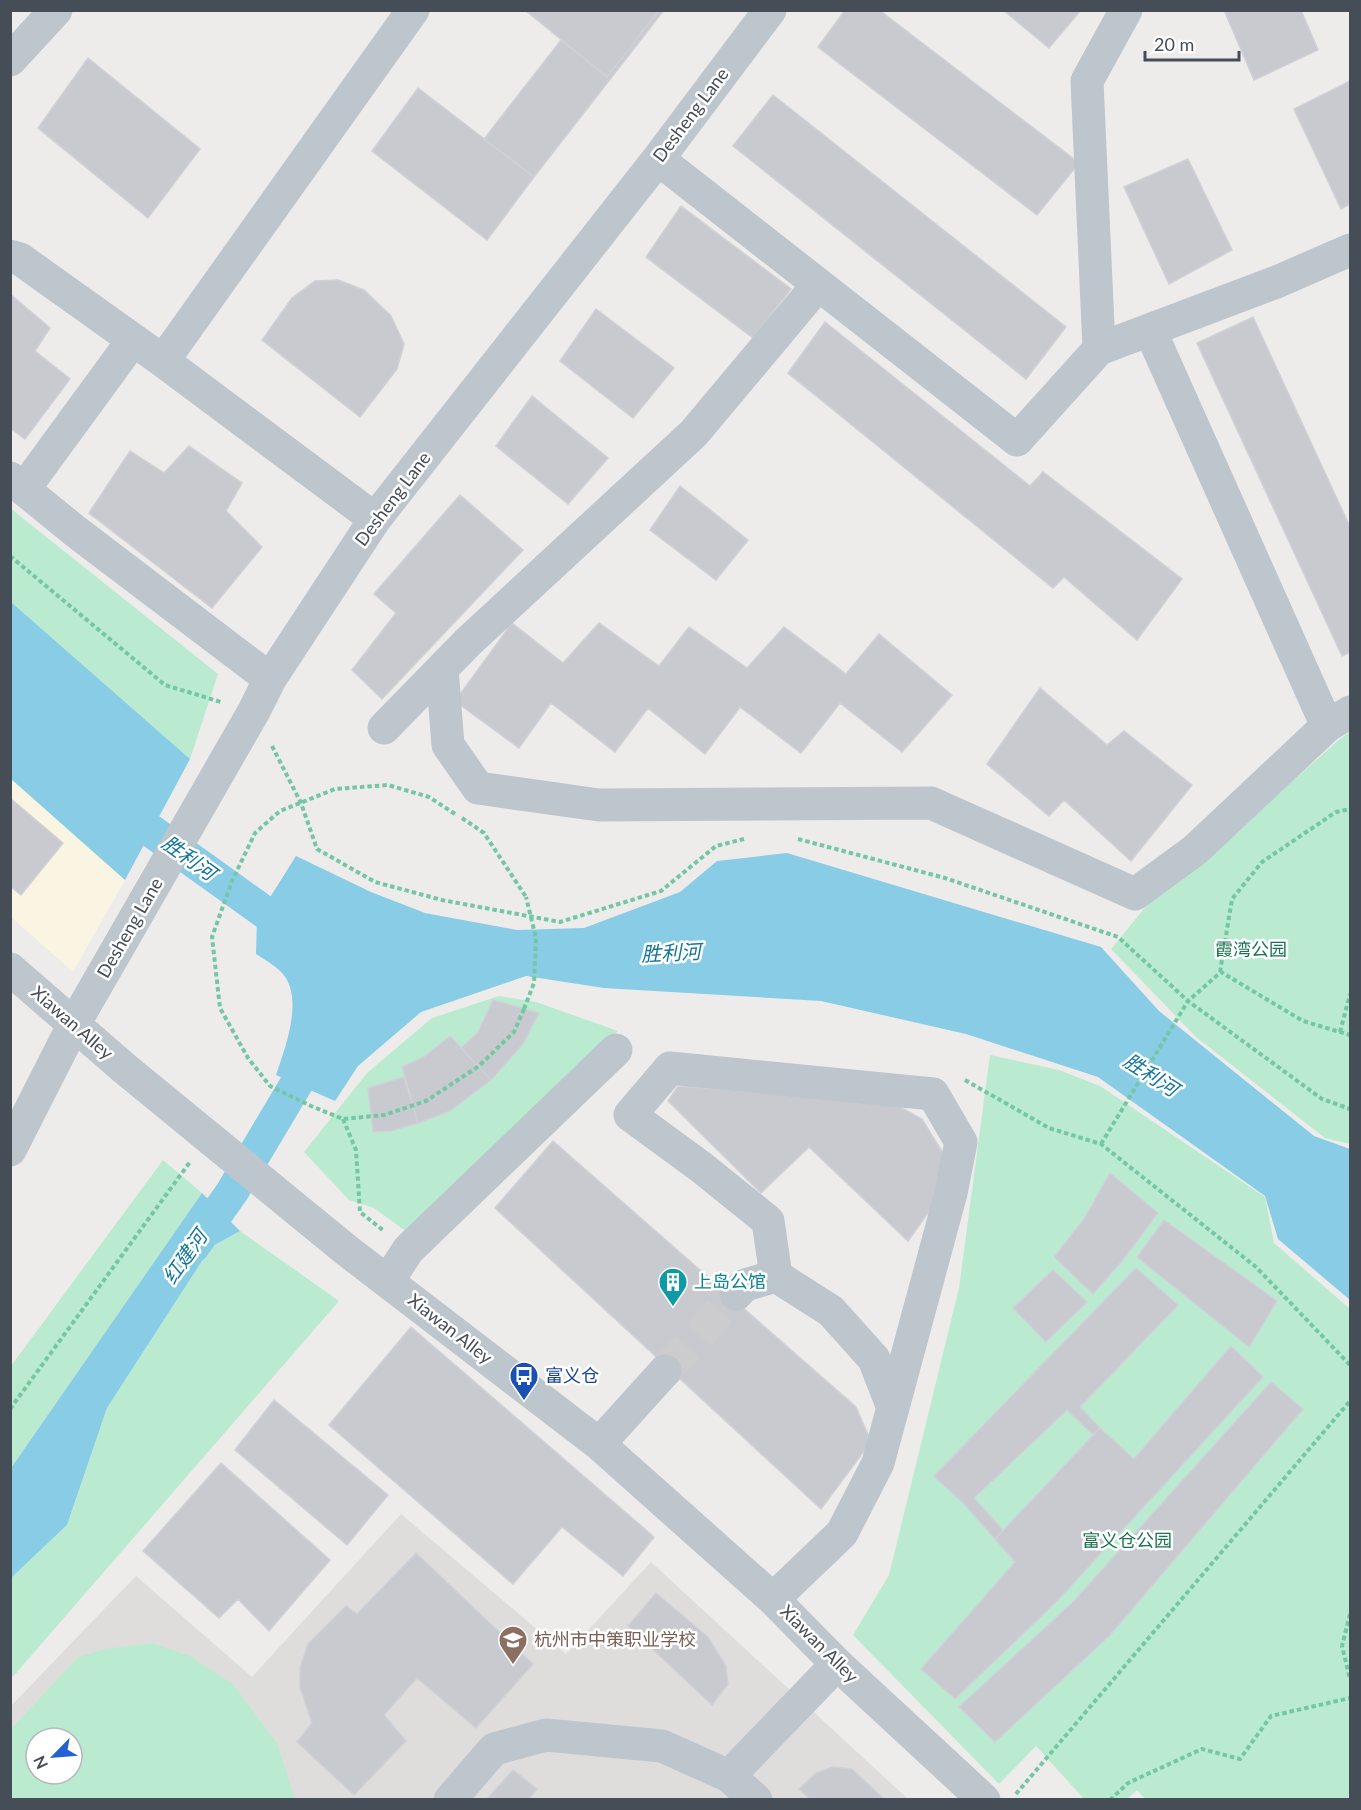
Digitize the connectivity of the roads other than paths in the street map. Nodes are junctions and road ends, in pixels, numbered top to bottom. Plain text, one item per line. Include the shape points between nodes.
1 (56, 10) edge
2 (413, 10) edge
3 (770, 10) edge
4 (1126, 10) edge
5 (10, 60) edge
6 (658, 159) junction
7 (1350, 250) edge
8 (10, 256) edge
9 (817, 286) junction
10 (1150, 330) junction
11 (133, 340) junction
12 (1099, 350) junction
13 (163, 362) junction
14 (17, 483) edge
15 (375, 519) junction
16 (442, 669) junction
17 (270, 679) junction
18 (1339, 719) edge
19 (384, 728) dead end
20 (10, 969) edge
21 (73, 1026) junction
22 (616, 1050) dead end
23 (10, 1150) edge
24 (776, 1276) junction
25 (388, 1281) junction
26 (736, 1294) tunnel mouth
27 (665, 1371) tunnel mouth
28 (893, 1408) junction
29 (599, 1444) junction
30 (773, 1599) junction
31 (837, 1664) junction
32 (729, 1776) junction
33 (450, 1800) edge
34 (756, 1800) edge
35 (984, 1800) edge

1 - 5 street
2 - 13 street
3 - 6 street, Desheng Lane
4 - 12 street via 1088,81
6 - 9 street
6 - 15 street, Desheng Lane
7 - 10 street
8 - 11 street
9 - 12 street via 1017,440
9 - 16 street via 694,433
10 - 12 street
10 - 18 street
11 - 13 street
11 - 14 street
13 - 15 street
14 - 17 street
15 - 17 street, Desheng Lane
16 - 18 street via 448,745 478,788 599,805 932,803 1136,894 1195,850
16 - 19 street
17 - 21 street, Desheng Lane
20 - 21 street, Xiawan Alley
21 - 23 street, Desheng Lane
21 - 25 street, Xiawan Alley
22 - 25 street via 408,1250
24 - 26 street via 745,1285
24 - 28 street via 831,1311 874,1359
24 - 28 street via 768,1221 630,1115 643,1099 670,1068 933,1094 961,1142 951,1194
25 - 29 street, Xiawan Alley
27 - 29 street
28 - 30 street via 878,1463 842,1533
29 - 30 street, Xiawan Alley
30 - 31 street, Xiawan Alley
31 - 32 street
31 - 35 street, Xiawan Alley
32 - 33 street via 662,1746 546,1735 494,1749
32 - 34 street

